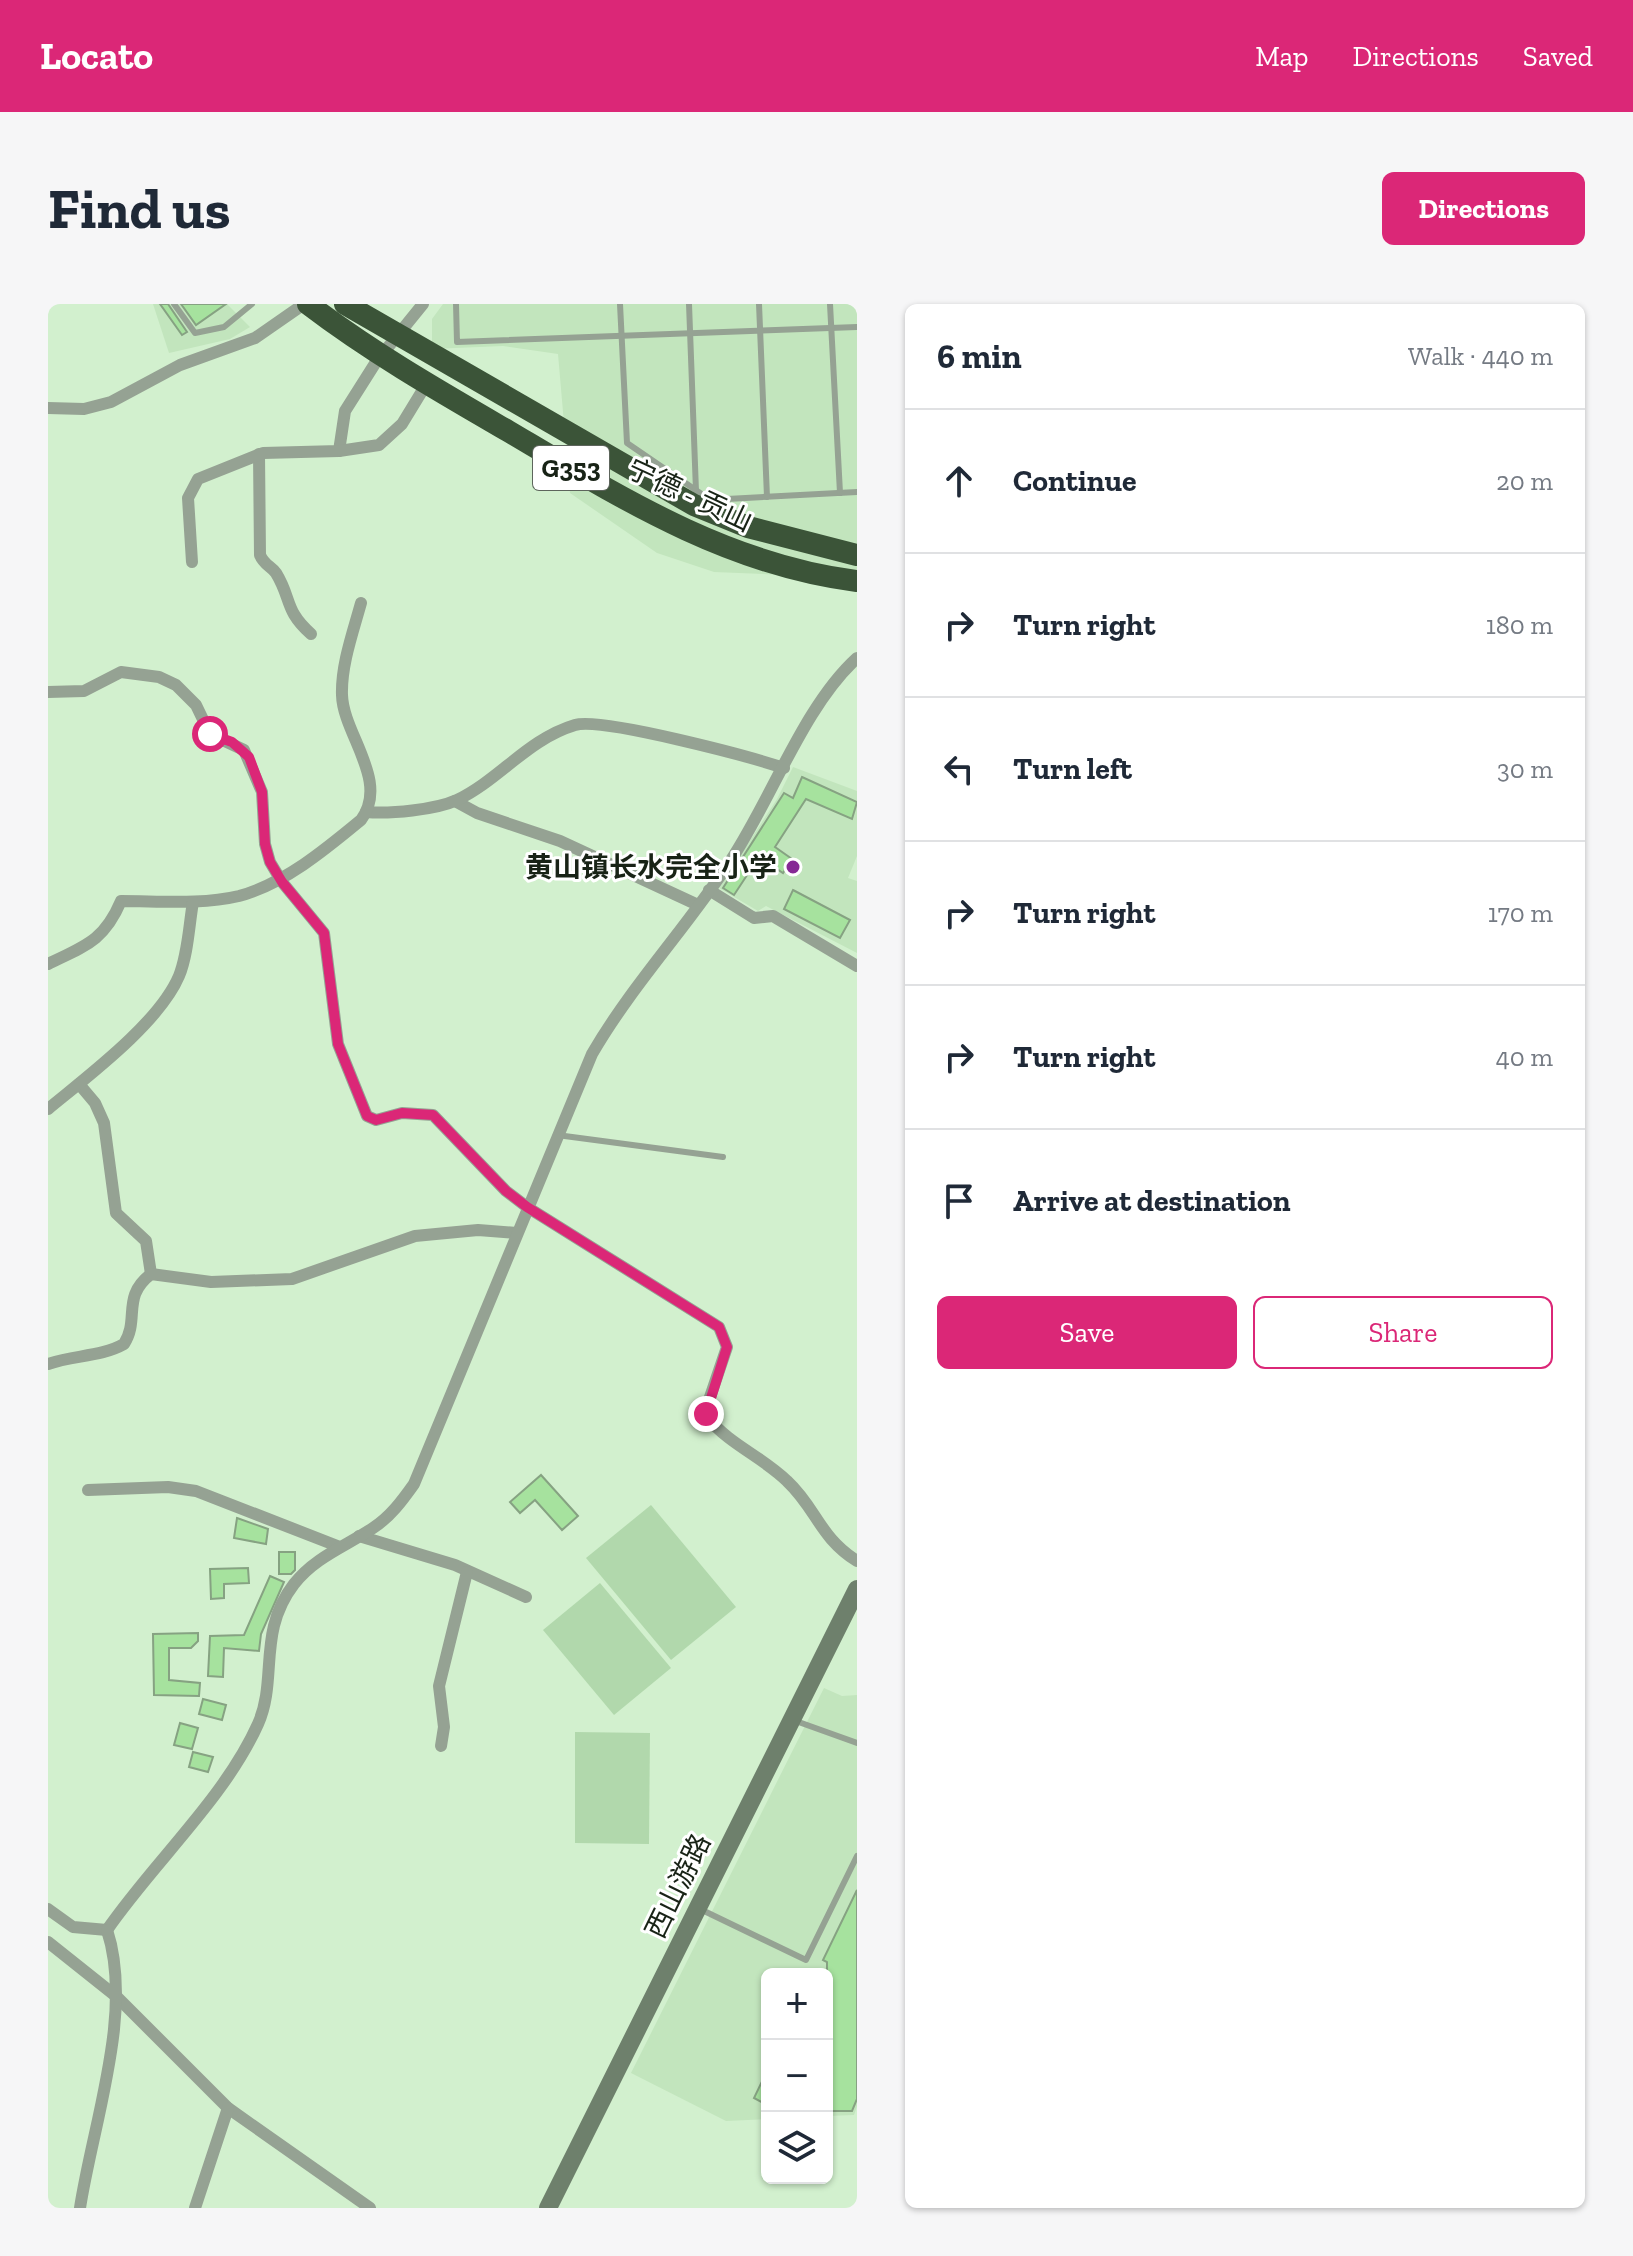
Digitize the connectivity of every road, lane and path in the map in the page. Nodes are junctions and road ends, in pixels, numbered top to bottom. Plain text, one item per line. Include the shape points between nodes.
1 (174, 304) edge
2 (252, 304) edge
3 (306, 304) edge
4 (345, 304) edge
5 (423, 304) edge
6 (456, 304) edge
7 (620, 304) edge
8 (689, 304) edge
9 (759, 304) edge
10 (830, 304) edge
11 (857, 327) edge
12 (832, 328) junction
13 (760, 331) junction
14 (397, 334) junction
15 (690, 334) junction
16 (621, 337) junction
17 (381, 356) junction
18 (427, 383) junction
19 (48, 408) edge
20 (339, 451) junction
21 (259, 454) junction
22 (696, 491) junction
23 (857, 492) edge
24 (840, 493) junction
25 (767, 497) junction
26 (857, 555) edge
27 (192, 562) dead end
28 (857, 581) edge
29 (361, 603) dead end
30 (311, 634) dead end
31 (857, 658) edge
32 (48, 692) edge
33 (784, 768) junction
34 (455, 801) junction
35 (366, 812) junction
36 (279, 878) junction
37 (709, 890) junction
38 (193, 902) junction
39 (698, 905) junction
40 (48, 964) edge
41 (857, 966) edge
42 (79, 1084) junction
43 (48, 1109) edge
44 (557, 1135) junction
45 (723, 1157) dead end
46 (527, 1207) junction
47 (517, 1233) junction
48 (151, 1274) junction
49 (48, 1364) edge
50 (88, 1490) dead end
51 (359, 1536) junction
52 (340, 1547) junction
53 (857, 1561) edge
54 (467, 1572) junction
55 (857, 1589) edge
56 (526, 1597) dead end
57 (792, 1719) junction
58 (857, 1743) edge
59 (441, 1746) dead end
60 (857, 1856) edge
61 (699, 1908) junction
62 (48, 1909) edge
63 (107, 1930) junction
64 (48, 1942) edge
65 (117, 1997) junction
66 (228, 2108) junction
67 (80, 2208) edge
68 (195, 2208) edge
69 (370, 2208) edge
70 (548, 2208) edge

1 - 2 lane via 195,333 224,327
3 - 17 highway, 宁德 - 贡山 / G353
3 - 19 street via 255,338 180,365 111,402 84,409
4 - 14 highway, 宁德 - 贡山 / G353
5 - 14 street
6 - 16 lane via 457,342
7 - 16 lane
8 - 15 lane
9 - 13 lane
10 - 12 lane
11 - 12 lane
12 - 13 lane
12 - 24 lane
13 - 15 lane
13 - 25 lane
14 - 17 street
14 - 26 highway, 宁德 - 贡山 / G353 via 694,505 763,531
15 - 16 lane
15 - 22 lane
16 - 22 lane via 627,443
17 - 18 highway, 宁德 - 贡山 / G353
17 - 20 street via 345,411
18 - 20 street via 390,437 379,445
18 - 28 highway, 宁德 - 贡山 / G353 via 687,533 782,566
20 - 21 street
21 - 27 street via 213,470 191,485
21 - 30 street via 260,555 276,572 293,618
22 - 25 lane via 727,499
23 - 24 lane
24 - 25 lane
29 - 35 street via 342,696 366,762
31 - 33 street via 822,696
32 - 36 street via 84,691 121,672 176,685 196,705 210,734 232,742 249,757 262,792 265,844
33 - 34 street via 584,723 532,745
33 - 37 street
34 - 35 street
34 - 39 street via 560,841
35 - 36 street
36 - 38 street via 243,895
36 - 46 street via 324,933 338,1044 367,1116 376,1120 402,1113 433,1115
37 - 39 street
37 - 41 street via 754,918 773,916
38 - 40 street via 121,901 97,940
38 - 42 street via 175,985 114,1054
39 - 44 street via 605,1032
42 - 43 street
42 - 48 street via 104,1123 113,1206 146,1241
44 - 45 lane
44 - 46 street
46 - 47 street
46 - 53 street via 719,1327 727,1347 706,1409 708,1418 784,1477 832,1543
47 - 48 street via 478,1230 415,1236 292,1279 211,1282
47 - 51 street via 420,1473 394,1510
48 - 49 street via 132,1298 124,1344
50 - 52 street via 196,1491
51 - 52 street
51 - 54 street
52 - 63 street via 304,1573 278,1612 258,1726 229,1772
54 - 56 street
54 - 59 street via 439,1686
55 - 57 street, 西山游路
57 - 58 lane
57 - 61 street, 西山游路
60 - 61 lane via 806,1960
61 - 70 street, 西山游路
62 - 63 street via 73,1927
63 - 65 street
64 - 65 street
65 - 66 street
65 - 67 street
66 - 68 street
66 - 69 street

